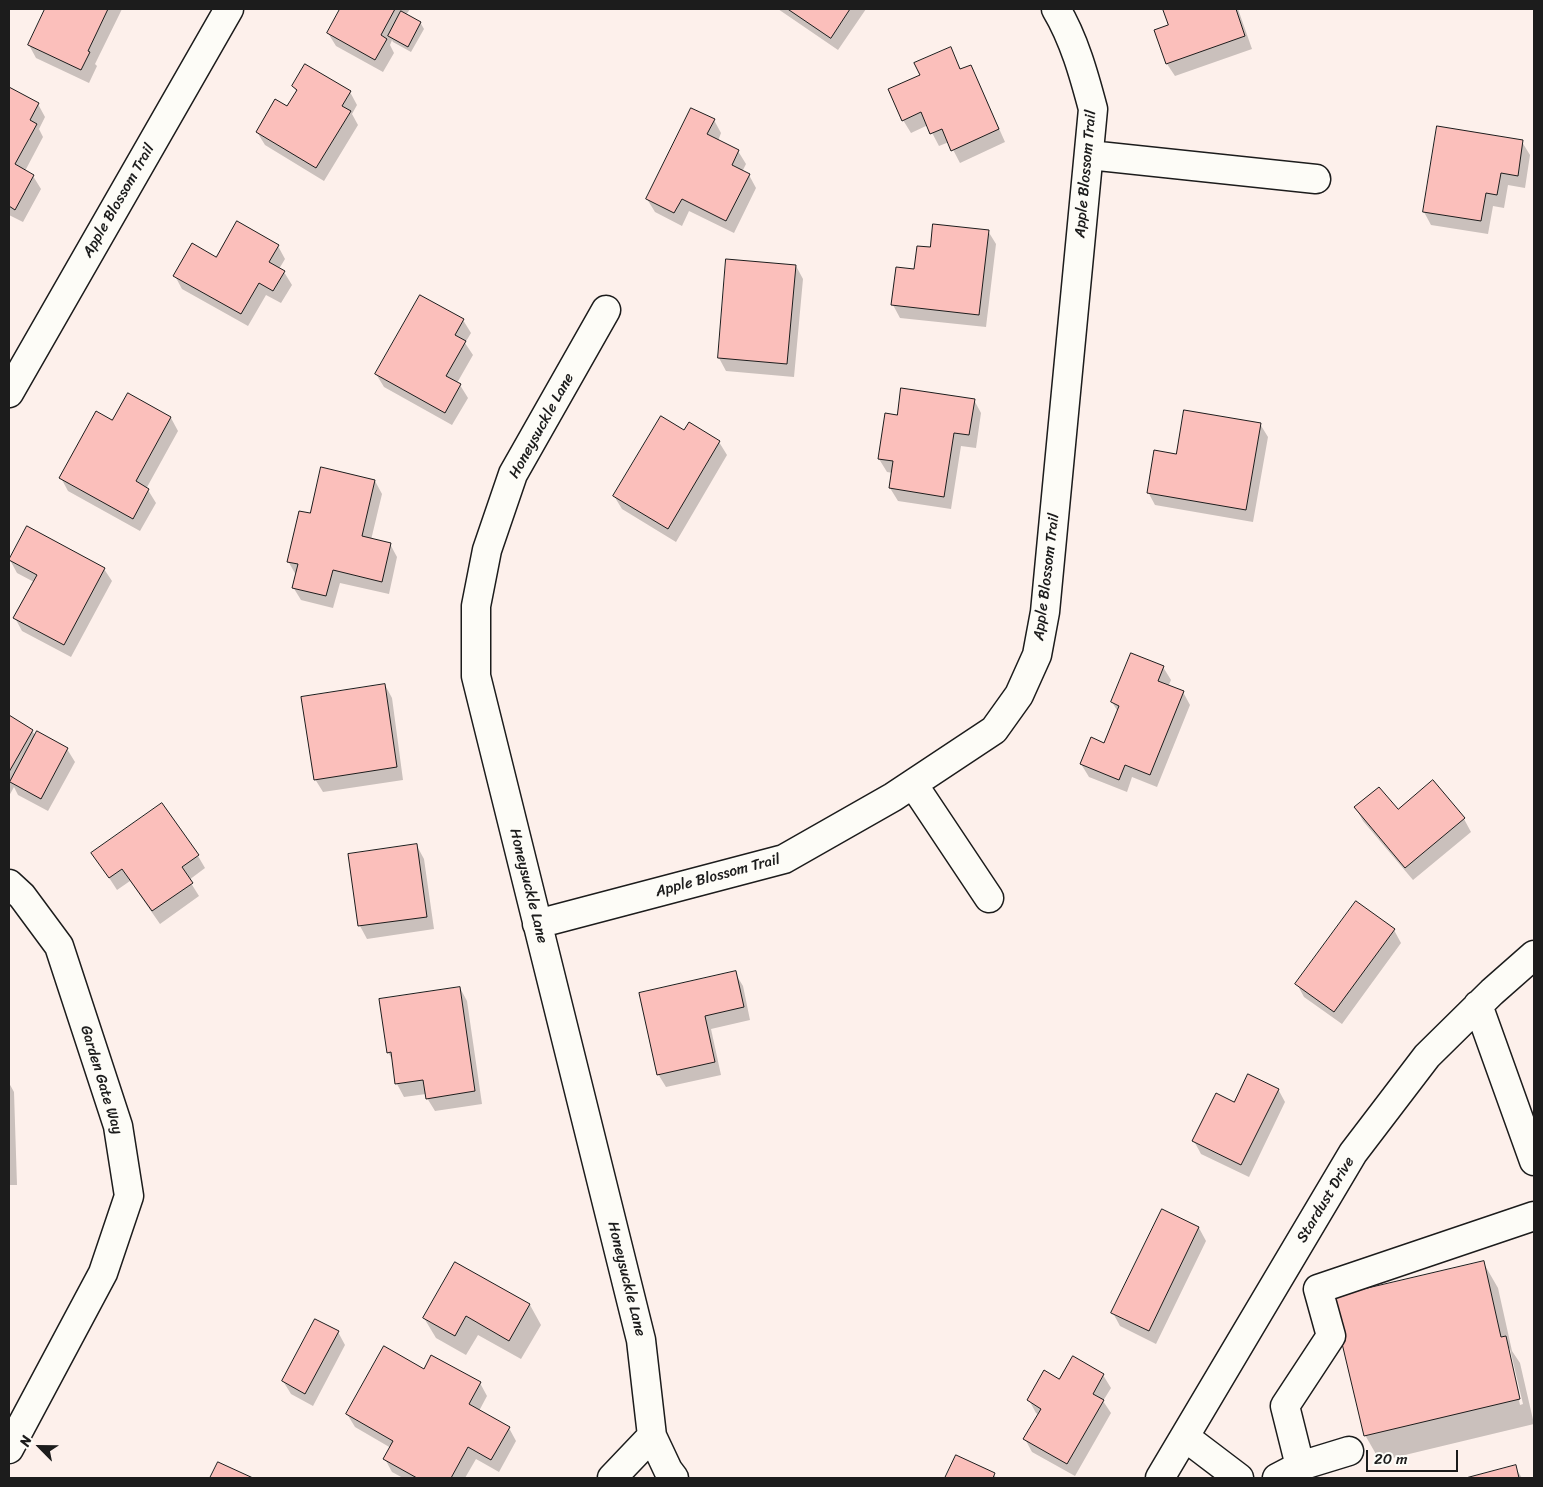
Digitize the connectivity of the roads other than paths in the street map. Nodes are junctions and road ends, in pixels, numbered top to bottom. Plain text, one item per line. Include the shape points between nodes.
1 (229, 9) edge
2 (1056, 9) edge
3 (1088, 155) junction
4 (1316, 179) dead end
5 (606, 310) dead end
6 (9, 393) edge
7 (913, 784) junction
8 (9, 884) edge
9 (989, 898) dead end
10 (537, 924) junction
11 (1534, 955) edge
12 (1478, 1005) junction
13 (1534, 1161) edge
14 (1534, 1216) edge
15 (652, 1436) junction
16 (1185, 1437) junction
17 (9, 1449) edge
18 (1350, 1451) dead end
19 (1289, 1472) edge
20 (612, 1478) edge
21 (674, 1478) edge
22 (1160, 1478) edge
23 (1239, 1478) edge

1 - 6 street, Apple Blossom Trail
2 - 3 street, Apple Blossom Trail via 1084,75 1093,109
3 - 4 street
3 - 7 street, Apple Blossom Trail via 1045,612 1037,655 1019,695 994,730
5 - 10 street, Honeysuckle Lane via 513,474 487,550 476,606 476,676
7 - 9 street
7 - 10 street, Apple Blossom Trail via 784,859
8 - 17 street, Garden Gate Way via 60,946 118,1126 129,1196 103,1273
10 - 15 street, Honeysuckle Lane via 641,1340
11 - 12 street, Stardust Drive
12 - 13 street
12 - 16 street, Stardust Drive via 1427,1056 1353,1153
14 - 19 street via 1318,1289 1331,1336 1285,1406
15 - 20 street
15 - 21 street, Honeysuckle Lane
16 - 22 street, Stardust Drive
16 - 23 street
18 - 19 street

